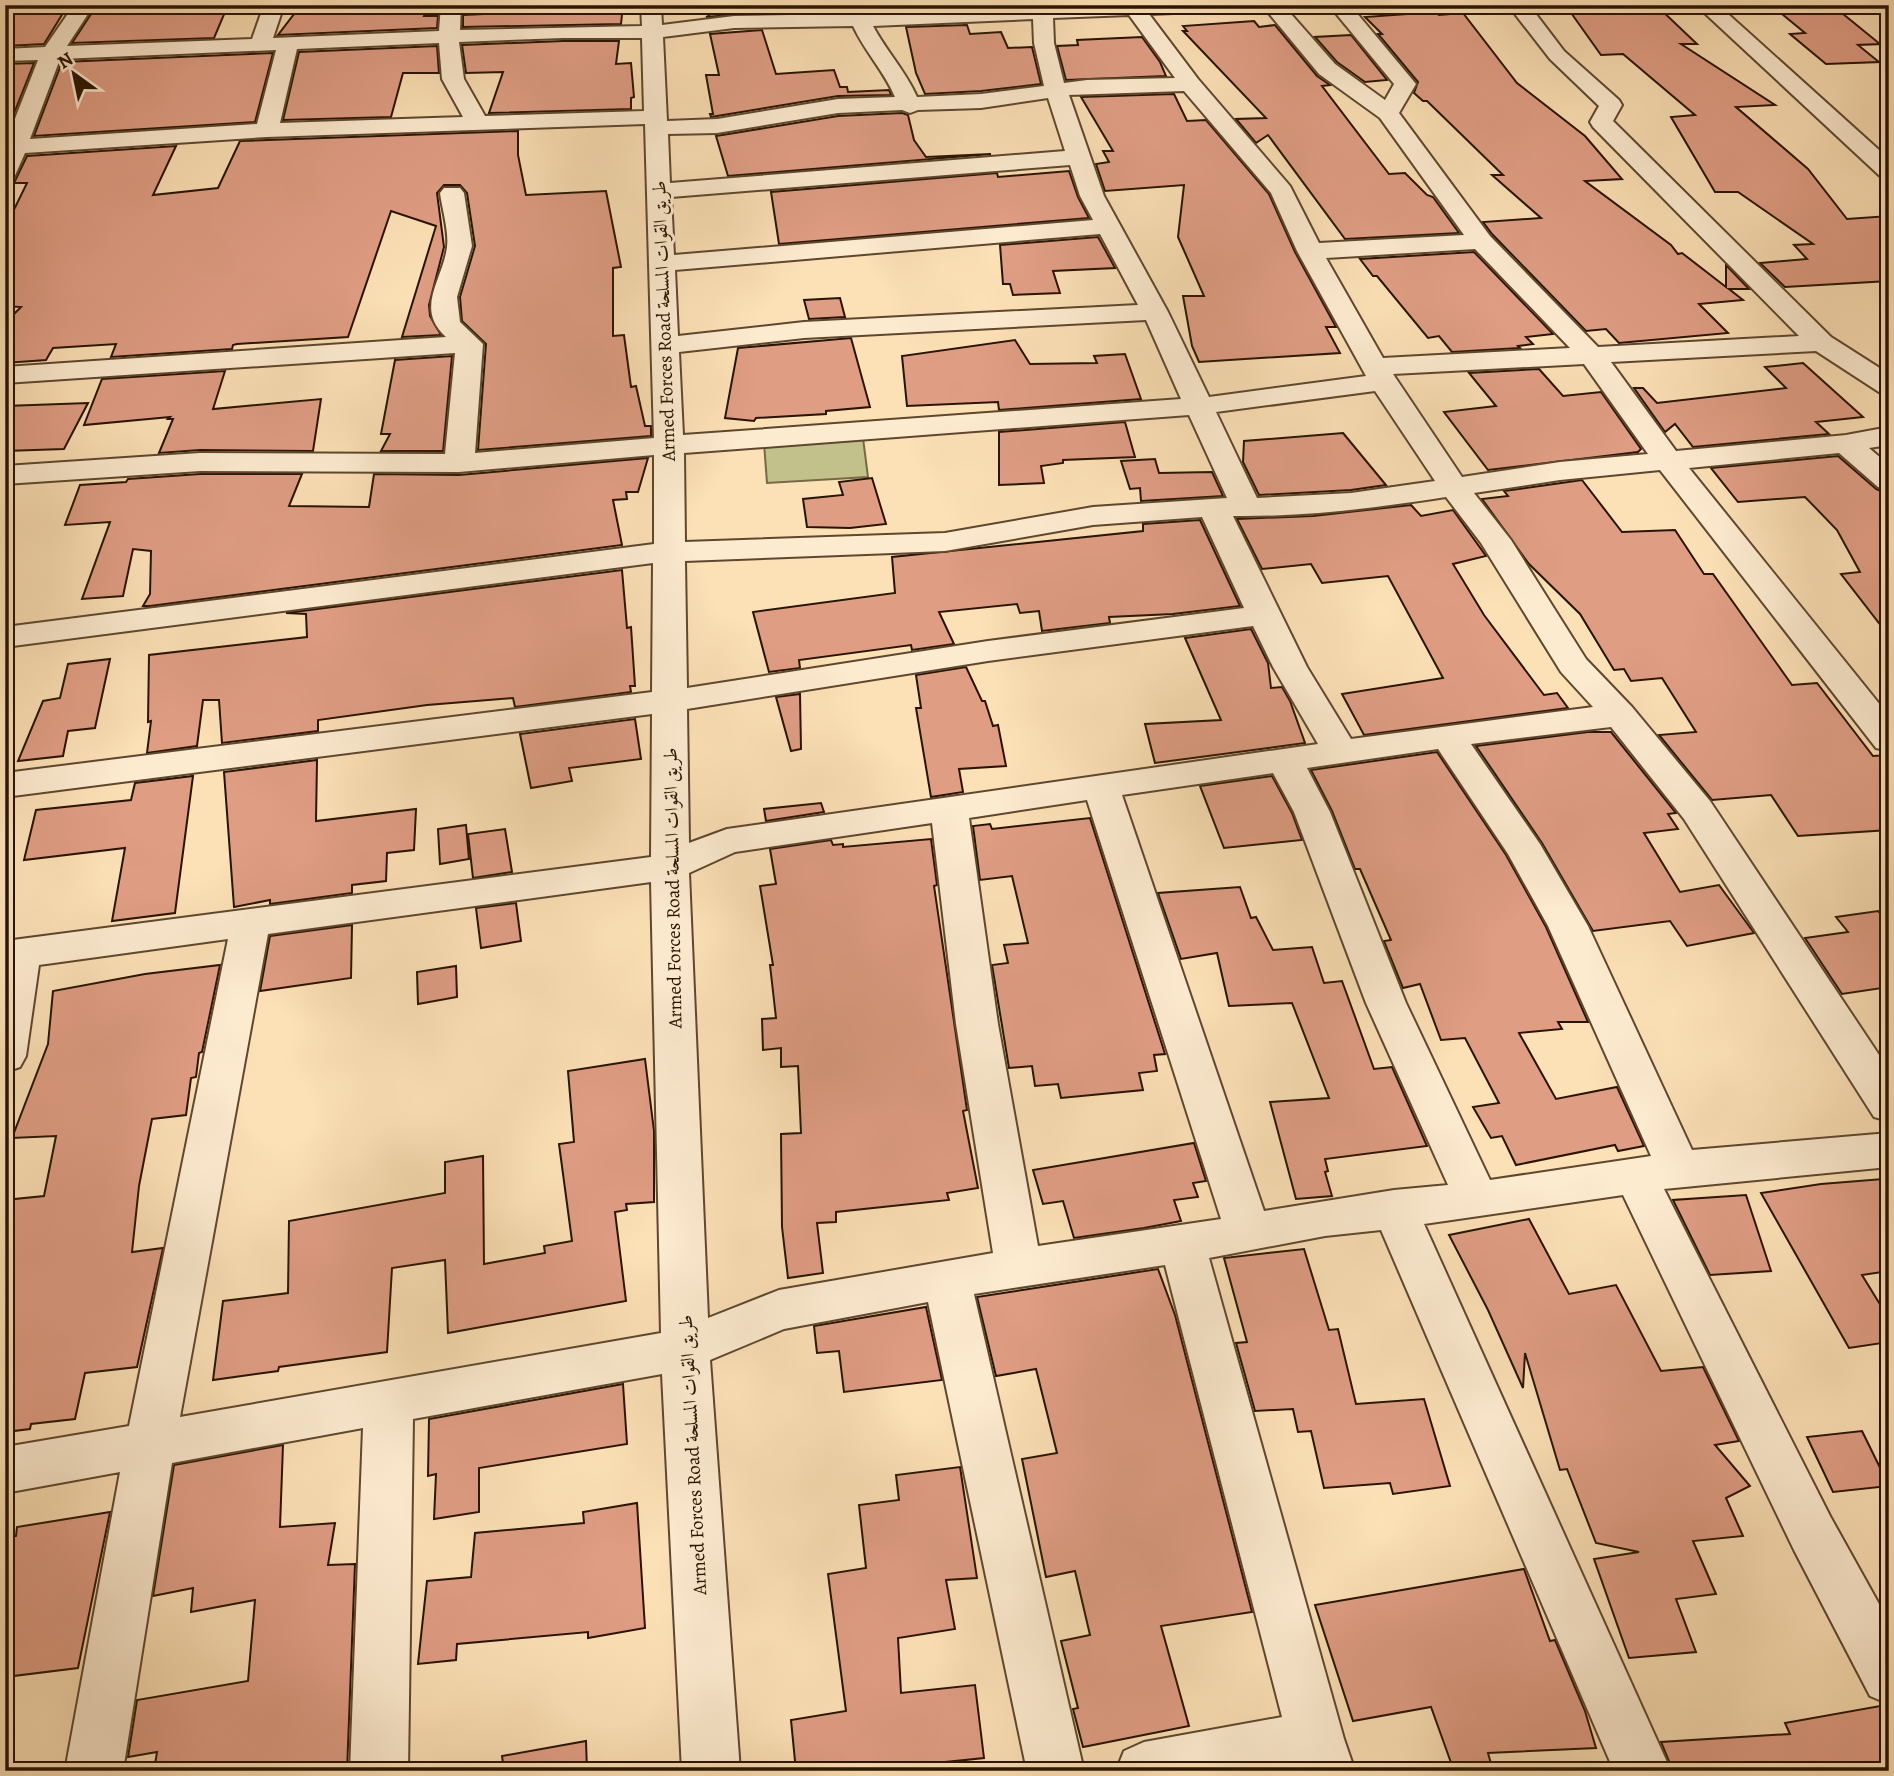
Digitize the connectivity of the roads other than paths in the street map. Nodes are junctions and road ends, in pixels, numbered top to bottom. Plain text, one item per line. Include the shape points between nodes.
1 (84, 5) edge
2 (274, 5) edge
3 (451, 5) edge
4 (1222, 5) edge
5 (1272, 5) edge
6 (1339, 5) edge
7 (1518, 5) edge
8 (1706, 5) edge
9 (1133, 8) edge
10 (1041, 9) edge
11 (858, 13) edge
12 (652, 18) edge
13 (449, 37) junction
14 (261, 43) junction
15 (288, 43) junction
16 (51, 54) junction
17 (5, 55) edge
18 (1190, 84) junction
19 (1057, 91) junction
20 (911, 106) junction
21 (1388, 113) junction
22 (477, 121) junction
23 (656, 123) junction
24 (267, 130) junction
25 (18, 147) junction
26 (1081, 157) junction
27 (1889, 172) edge
28 (5, 175) edge
29 (658, 191) junction
30 (452, 193) dead end
31 (1110, 226) junction
32 (1481, 241) junction
33 (1310, 251) junction
34 (661, 264) junction
35 (1155, 312) junction
36 (1821, 343) junction
37 (469, 344) junction
38 (664, 346) junction
39 (1592, 356) junction
40 (5, 375) edge
41 (1378, 375) junction
42 (1889, 386) edge
43 (1201, 406) junction
44 (1889, 436) edge
45 (1846, 444) junction
46 (668, 445) junction
47 (1668, 461) junction
48 (459, 463) junction
49 (5, 475) edge
50 (1889, 481) edge
51 (1454, 487) junction
52 (1213, 507) junction
53 (1247, 507) junction
54 (668, 552) junction
55 (1264, 615) junction
56 (5, 636) edge
57 (669, 701) junction
58 (1620, 715) junction
59 (1448, 737) junction
60 (1889, 740) edge
61 (1340, 751) junction
62 (1284, 759) junction
63 (5, 785) edge
64 (1101, 787) junction
65 (949, 810) junction
66 (670, 867) junction
67 (251, 922) junction
68 (13, 954) edge
69 (5, 1056) edge
70 (1889, 1105) edge
71 (1889, 1150) edge
72 (1657, 1173) junction
73 (1477, 1200) junction
74 (1394, 1208) junction
75 (1248, 1233) junction
76 (1182, 1243) junction
77 (1019, 1268) junction
78 (947, 1279) junction
79 (685, 1349) junction
80 (389, 1402) junction
81 (150, 1444) junction
82 (5, 1470) edge
83 (1889, 1677) edge
84 (1322, 1755) edge
85 (94, 1771) edge
86 (379, 1771) edge
87 (712, 1771) edge
88 (1056, 1771) edge
89 (1144, 1771) edge
90 (1643, 1771) edge

1 - 16 street
2 - 14 street
3 - 13 street
4 - 9 street
5 - 21 street via 1327,69
6 - 21 street via 1405,84
7 - 36 street via 1557,55 1611,105 1601,122
8 - 27 street
9 - 10 street
9 - 18 street
10 - 11 street
10 - 19 street via 1046,57
11 - 12 street via 734,22
11 - 20 street
12 - 13 street
12 - 23 street, Armed Forces Road طريق القوات المسلحة
13 - 15 street
13 - 22 street via 449,70 458,96
14 - 15 street
14 - 16 street
15 - 24 street
16 - 17 street
16 - 25 street
18 - 19 street
18 - 33 street via 1282,191
19 - 20 street
19 - 26 street
20 - 23 street via 838,106 717,126
21 - 32 street
22 - 23 street
22 - 24 street
23 - 29 street, Armed Forces Road طريق القوات المسلحة
24 - 25 street
25 - 28 street
26 - 29 street
26 - 31 street via 1092,196
29 - 34 street, Armed Forces Road طريق القوات المسلحة
30 - 37 street via 460,246 444,297 447,324
31 - 34 street
31 - 35 street
32 - 33 street
32 - 39 street
33 - 41 street
34 - 38 street, Armed Forces Road طريق القوات المسلحة
35 - 38 street via 804,330
35 - 43 street
36 - 39 street
36 - 42 street
37 - 40 street
37 - 48 street
38 - 46 street, Armed Forces Road طريق القوات المسلحة
39 - 41 street
39 - 47 street
41 - 43 street
41 - 51 street
43 - 46 street
43 - 53 street
44 - 45 street
45 - 47 street
45 - 50 street
46 - 48 street
46 - 54 street, Armed Forces Road طريق القوات المسلحة
47 - 51 street
47 - 60 street
48 - 49 street via 212,461
51 - 53 street via 1351,502
51 - 58 street via 1495,540 1573,665
52 - 53 street
52 - 54 street via 1094,516 945,542
52 - 55 street
54 - 56 street
54 - 57 street, Armed Forces Road طريق القوات المسلحة
55 - 57 street via 975,653
55 - 61 street
57 - 63 street
57 - 66 street, Armed Forces Road طريق القوات المسلحة
58 - 59 street
58 - 70 street via 1698,810
59 - 61 street
59 - 72 street via 1550,893 1602,998
61 - 62 street
62 - 64 street
62 - 73 street via 1312,812 1387,1003
64 - 65 street
64 - 75 street
65 - 66 street via 727,841
65 - 77 street via 977,1024
66 - 67 street
66 - 79 street, Armed Forces Road طريق القوات المسلحة
67 - 68 street
67 - 81 street
68 - 69 street
71 - 72 street
72 - 73 street
72 - 83 street via 1812,1533
73 - 74 street
74 - 75 street
74 - 90 street
75 - 76 street
76 - 77 street
76 - 84 street
77 - 78 street
78 - 79 street via 779,1310
78 - 88 street
79 - 80 street
79 - 87 street, Armed Forces Road طريق القوات المسلحة
80 - 81 street
80 - 86 street
81 - 82 street
81 - 85 street
84 - 89 street

